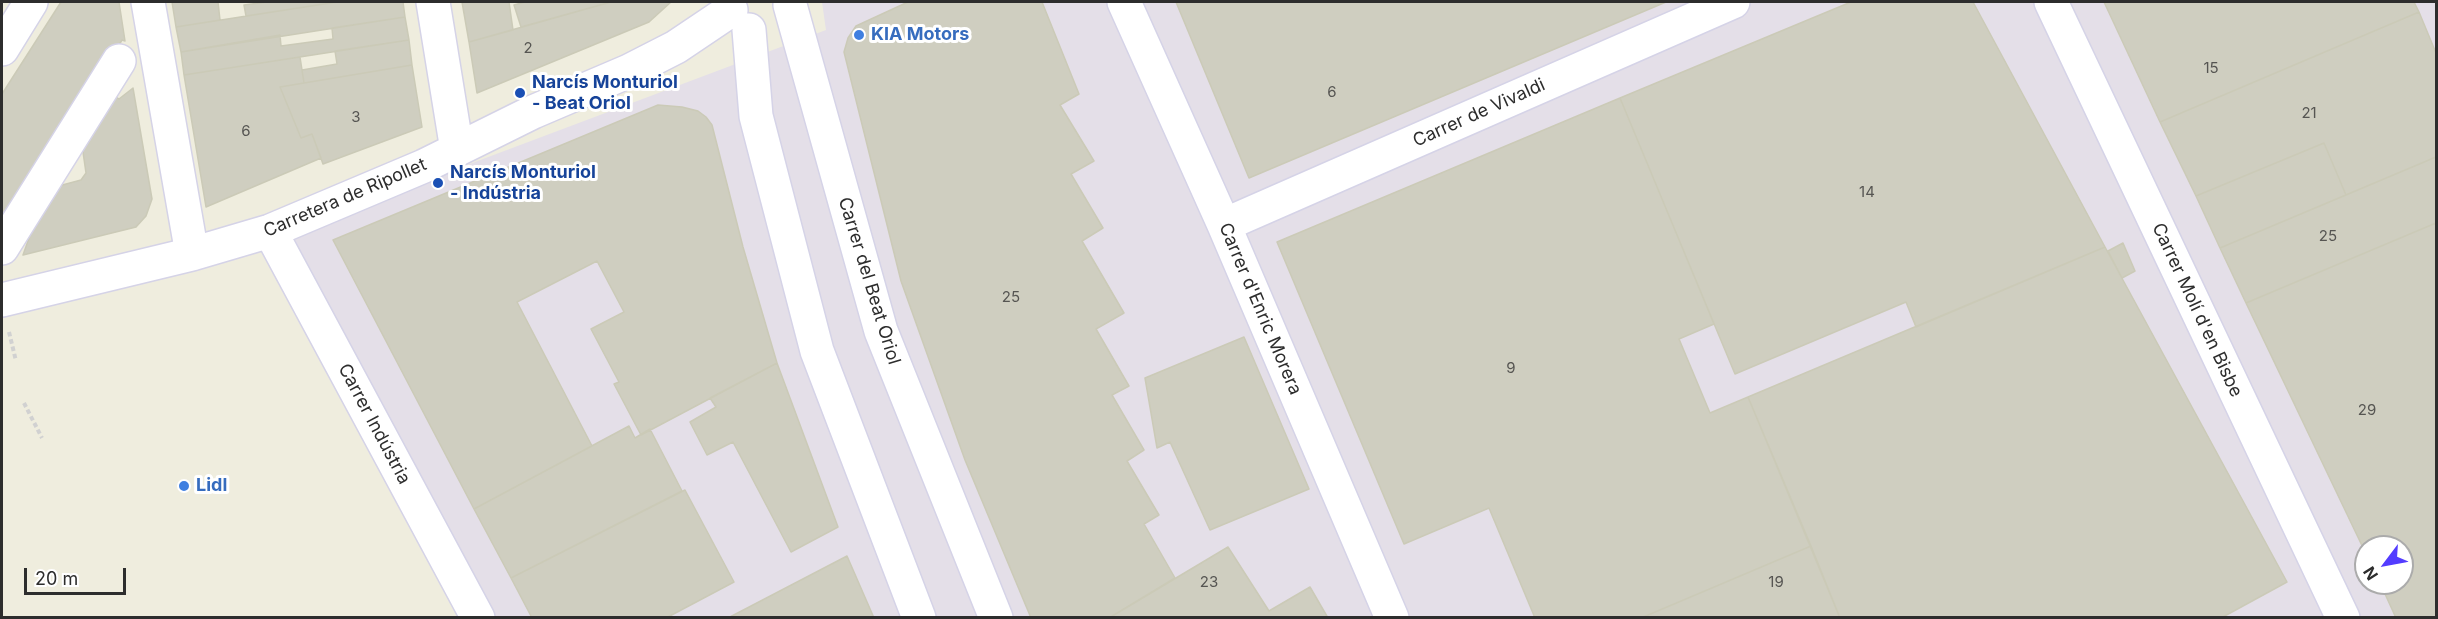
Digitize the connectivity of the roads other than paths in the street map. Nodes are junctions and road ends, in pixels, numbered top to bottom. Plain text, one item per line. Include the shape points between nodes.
1 (31, 2) edge
2 (148, 2) edge
3 (433, 2) edge
4 (1124, 2) edge
5 (1733, 2) edge
6 (2051, 2) edge
7 (790, 3) edge
8 (737, 14) edge
9 (2, 49) edge
10 (119, 61) dead end
11 (457, 150) junction
12 (1224, 225) junction
13 (270, 231) junction
14 (2, 248) edge
15 (192, 254) junction
16 (2, 300) edge
17 (478, 618) edge
18 (919, 618) edge
19 (996, 618) edge
20 (1392, 618) edge
21 (2343, 618) edge

1 - 9 street
2 - 15 street
3 - 11 street
4 - 12 street, Carrer d'Enric Morera
5 - 12 street, Carrer de Vivaldi
6 - 21 street, Carrer Molí d'en Bisbe
7 - 8 street, Carrer del Beat Oriol via 783,22 758,33
7 - 19 street, Carrer del Beat Oriol via 881,332
8 - 11 street, Carretera de Ripollet via 628,71
8 - 18 street via 756,116 817,351
10 - 14 street
11 - 13 street, Carretera de Ripollet
12 - 20 street, Carrer d'Enric Morera
13 - 15 street, Carretera de Ripollet
13 - 17 street, Carrer Indústria
15 - 16 street, Carretera de Ripollet

